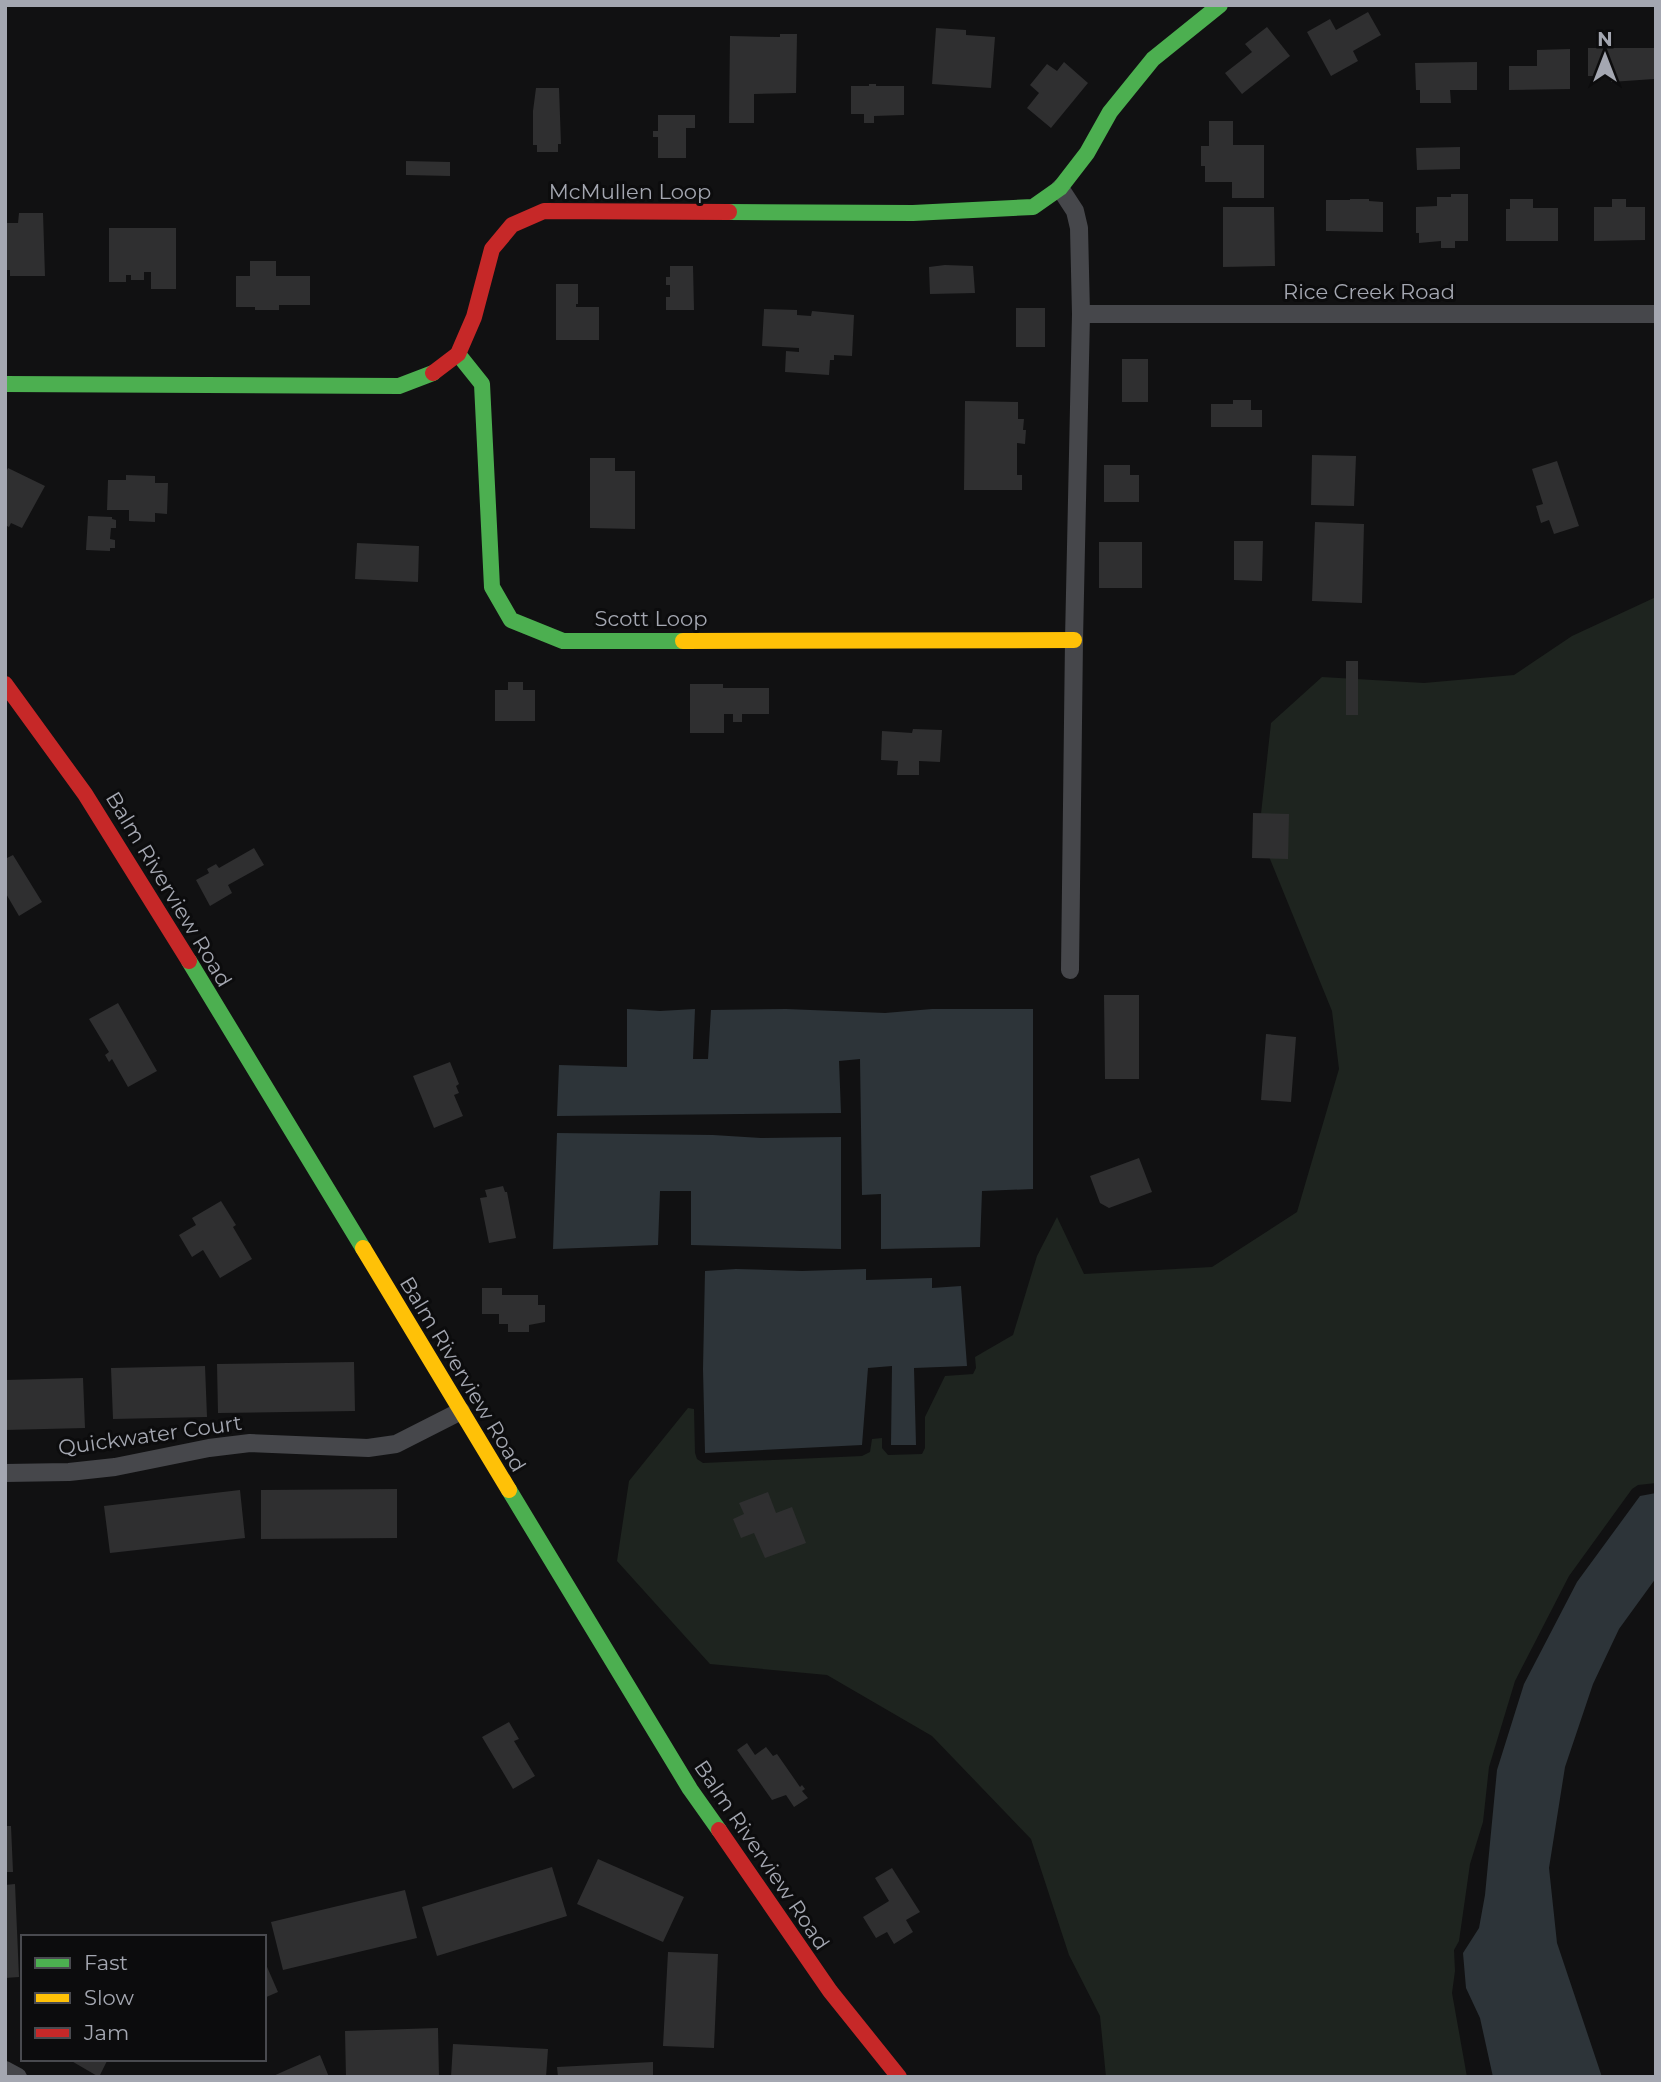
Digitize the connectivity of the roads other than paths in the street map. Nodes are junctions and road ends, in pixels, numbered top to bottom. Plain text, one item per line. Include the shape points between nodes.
1 (1220, 5) edge
2 (1060, 188) junction
3 (1082, 314) junction
4 (1656, 314) edge
5 (458, 354) junction
6 (5, 384) edge
7 (1074, 640) junction
8 (5, 684) edge
9 (1070, 970) dead end
10 (461, 1411) junction
11 (5, 1473) edge
12 (5, 2070) edge
13 (18, 2077) edge
14 (899, 2077) edge

1 - 2 street, McMullen Loop via 1153,59 1110,112
2 - 3 street via 1079,228
2 - 5 street, McMullen Loop via 1032,207 913,213 544,211 512,225 492,249 474,317
3 - 4 street, Rice Creek Road
3 - 7 street
5 - 6 street via 432,374 399,386
5 - 7 street, Scott Loop via 482,384 492,587 511,620 563,641
7 - 9 street
8 - 10 street, Balm Riverview Road via 108,828
10 - 11 street, Quickwater Court via 407,1440 378,1447 250,1443 115,1467
10 - 14 street, Balm Riverview Road via 690,1789 830,1991
12 - 13 street

